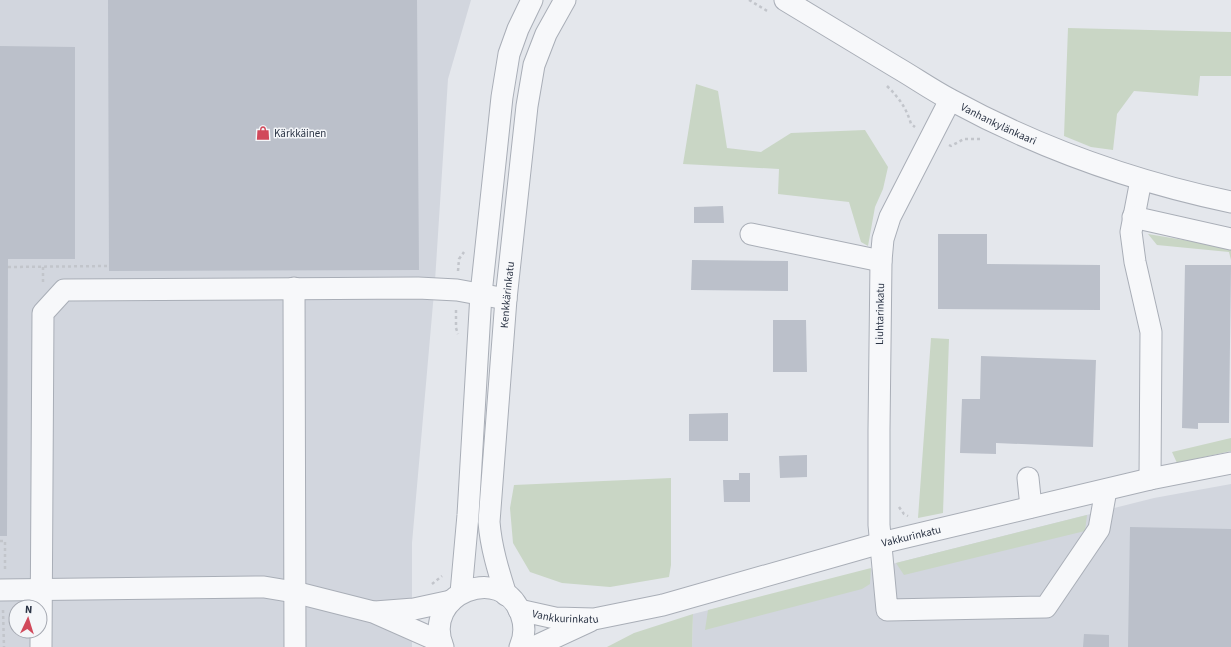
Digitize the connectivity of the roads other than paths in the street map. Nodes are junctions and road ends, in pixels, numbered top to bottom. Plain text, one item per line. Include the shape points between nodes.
1 (532, 0) edge
2 (565, 0) edge
3 (785, 0) edge
4 (950, 100) junction
5 (1141, 180) junction
6 (1231, 202) edge
7 (1133, 217) junction
8 (751, 234) dead end
9 (1231, 239) edge
10 (881, 261) junction
11 (294, 288) junction
12 (481, 294) junction
13 (506, 299) junction
14 (1231, 463) edge
15 (1028, 478) dead end
16 (1150, 479) junction
17 (1106, 490) junction
18 (1031, 507) junction
19 (881, 543) junction
20 (0, 590) edge
21 (40, 590) junction
22 (294, 592) junction
23 (506, 595) junction
24 (456, 597) junction
25 (519, 610) junction
26 (373, 612) junction
27 (594, 619) junction
28 (442, 644) edge
29 (41, 647) edge
30 (295, 647) edge
31 (520, 647) edge
32 (534, 647) edge

1 - 12 street via 509,54
2 - 13 street, Kenkkärinkatu via 546,34 534,65
3 - 4 street, Vanhankylänkaari
4 - 5 street, Vanhankylänkaari via 1064,154
4 - 10 street, Liuhtarinkatu via 890,217 883,239
5 - 6 street, Vanhankylänkaari
5 - 7 street
7 - 9 street
7 - 16 street via 1131,232 1151,332
8 - 10 street
10 - 19 street, Liuhtarinkatu via 878,430
11 - 12 street via 418,288
11 - 21 street via 64,290 43,313
11 - 22 street
12 - 13 street
12 - 24 street via 468,515
13 - 23 street, Kenkkärinkatu via 489,522 494,560
14 - 16 street, Vakkurinkatu
15 - 18 street
16 - 17 street, Vakkurinkatu
17 - 18 street, Vakkurinkatu
17 - 19 street, Liuhtarinkatu via 1099,529 1046,607 887,610
18 - 19 street, Vakkurinkatu
19 - 27 street, Vakkurinkatu via 663,605
20 - 21 street
21 - 22 street via 264,587
21 - 29 street
22 - 26 street
22 - 30 street
23 - 24 street via 484,588 468,590
23 - 25 street
24 - 26 street via 414,609
24 - 28 street via 444,610 441,620 439,631
25 - 27 street, Vankkurinkatu via 555,618
25 - 31 street via 524,634
26 - 28 street
27 - 32 street, Vankkurinkatu

